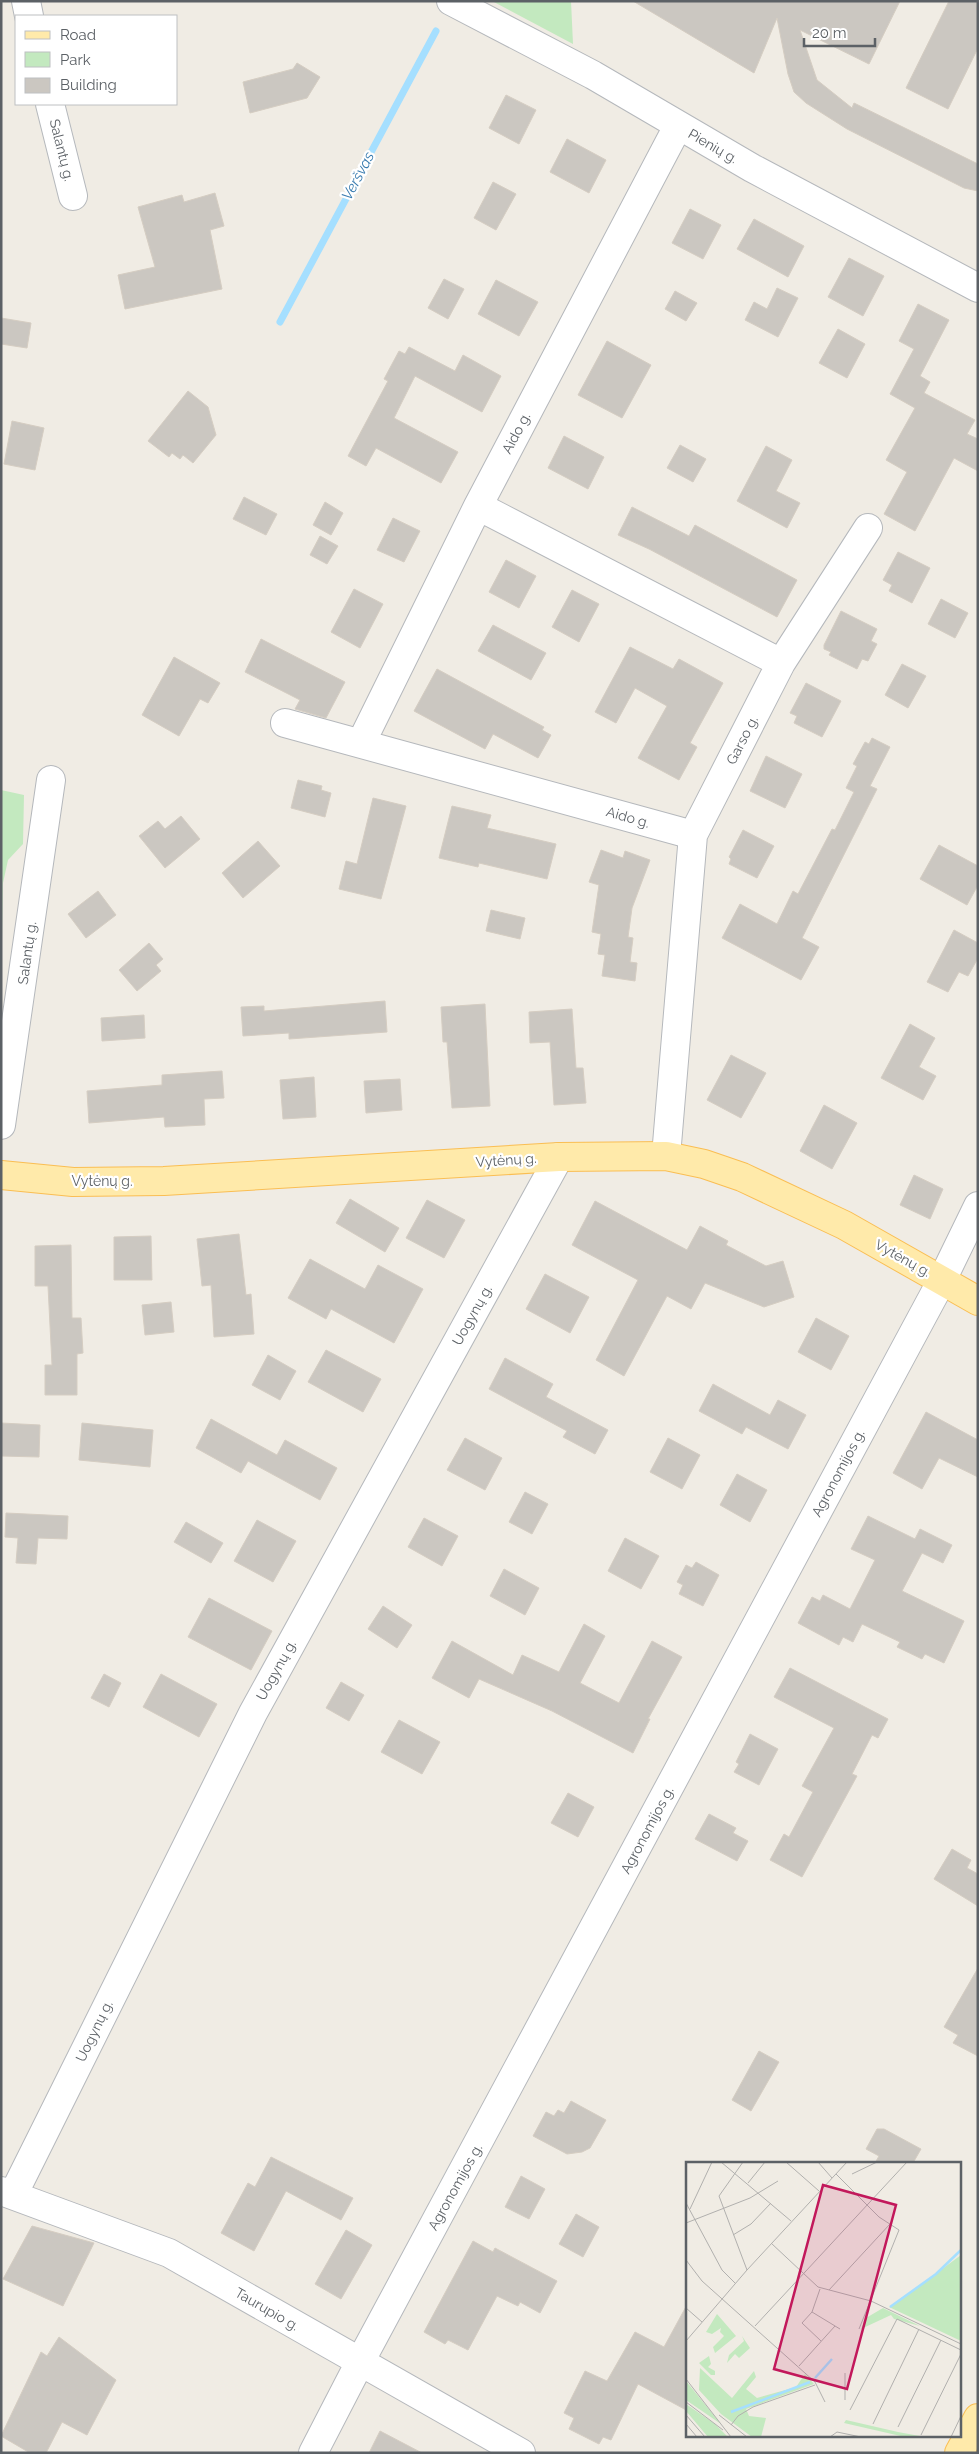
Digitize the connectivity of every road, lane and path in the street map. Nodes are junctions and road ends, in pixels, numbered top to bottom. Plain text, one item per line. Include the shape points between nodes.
1 (26, 1) edge
2 (451, 1) edge
3 (29, 15) edge
4 (50, 105) edge
5 (678, 126) junction
6 (73, 196) dead end
7 (978, 288) edge
8 (478, 506) junction
9 (868, 528) dead end
10 (782, 662) junction
11 (286, 724) dead end
12 (361, 743) junction
13 (51, 780) dead end
14 (693, 835) junction
15 (1, 1125) edge
16 (666, 1156) junction
17 (559, 1157) junction
18 (1, 1175) edge
19 (978, 1206) edge
20 (942, 1280) junction
21 (978, 1301) edge
22 (7, 2192) edge
23 (360, 2362) junction
24 (978, 2418) edge
25 (313, 2453) edge
26 (521, 2453) edge
27 (959, 2453) edge

1 - 3 street
2 - 5 street, Pienių g. via 594,75
4 - 6 street, Salantų g.
5 - 7 street, Pienių g. via 930,265
5 - 8 street, Aido g.
8 - 10 street
8 - 12 street, Aido g.
9 - 10 street, Garso g.
10 - 14 street, Garso g.
11 - 12 street, Aido g.
12 - 14 street, Aido g.
13 - 15 street, Salantų g.
14 - 16 street, Garso g.
16 - 17 main road, Vytėnų g.
16 - 20 main road, Vytėnų g. via 742,1176 844,1225
17 - 18 main road, Vytėnų g. via 164,1181 73,1182
17 - 22 street, Uogynų g. via 252,1713
19 - 20 street, Agronomijos g.
20 - 21 main road, Vytėnų g.
20 - 23 street, Agronomijos g.
22 - 23 street, Taurupio g. via 169,2254
23 - 25 street, Agronomijos g.
23 - 26 street, Taurupio g.
24 - 27 main road

